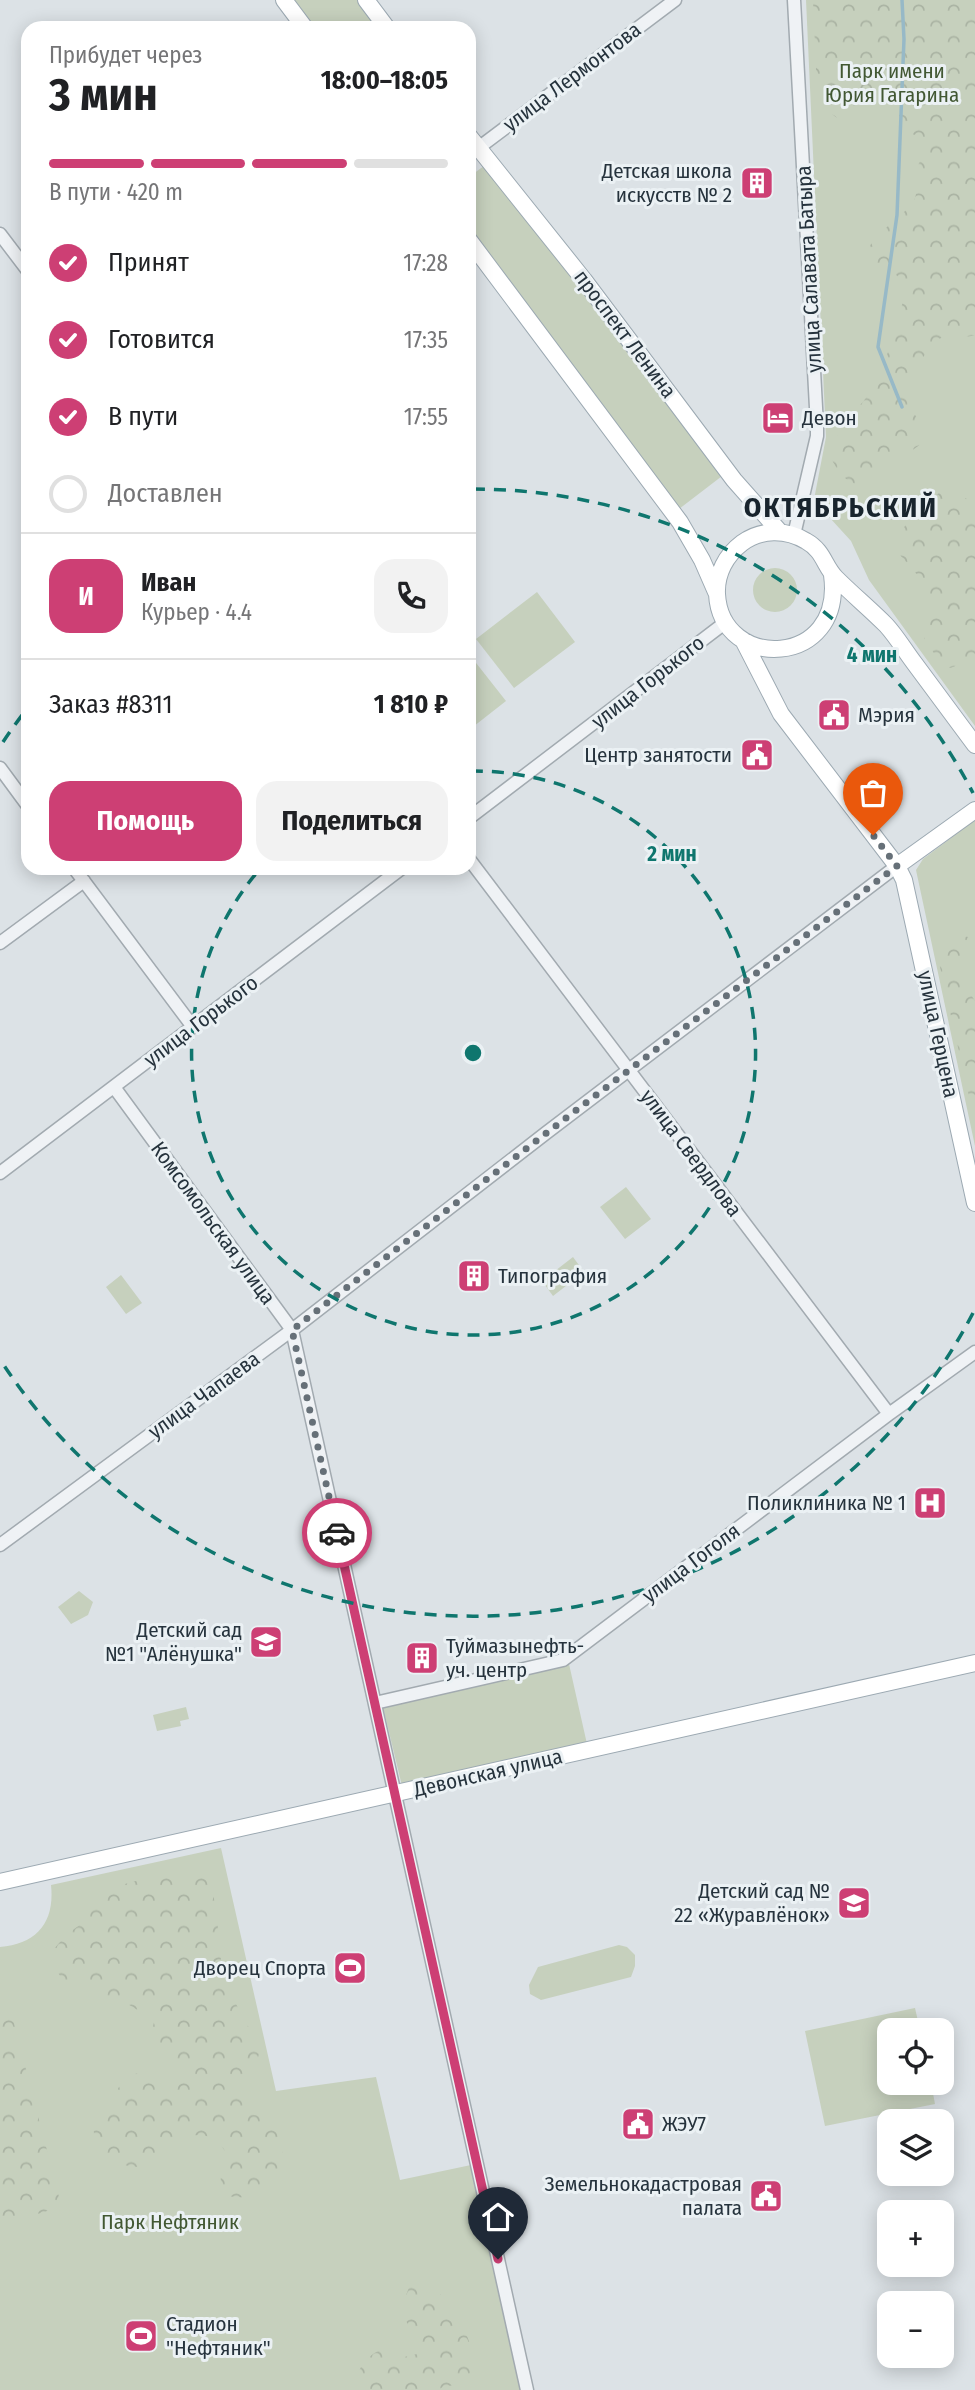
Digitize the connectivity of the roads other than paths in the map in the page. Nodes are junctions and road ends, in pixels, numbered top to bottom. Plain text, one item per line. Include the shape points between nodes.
1 (284, 0) edge
2 (366, 0) edge
3 (675, 0) edge
4 (794, 0) edge
5 (300, 21) edge
6 (382, 21) edge
7 (476, 143) edge
8 (476, 151) edge
9 (0, 233) edge
10 (476, 249) edge
11 (21, 262) edge
12 (788, 533) junction
13 (832, 575) junction
14 (717, 594) junction
15 (726, 622) junction
16 (743, 640) junction
17 (975, 745) edge
18 (0, 768) edge
19 (21, 796) edge
20 (975, 810) edge
21 (476, 813) edge
22 (897, 866) junction
23 (476, 868) edge
24 (79, 875) edge
25 (393, 875) edge
26 (84, 881) junction
27 (0, 943) edge
28 (193, 1027) junction
29 (628, 1071) junction
30 (114, 1087) junction
31 (0, 1173) edge
32 (975, 1203) edge
33 (292, 1330) junction
34 (975, 1352) edge
35 (889, 1414) junction
36 (0, 1545) edge
37 (975, 1663) edge
38 (375, 1703) junction
39 (395, 1794) junction
40 (0, 1882) edge
41 (527, 2390) edge

1 - 5 main road
2 - 6 main road
3 - 7 street, улица Лермонтова
4 - 12 street, улица Салавата Батыра via 817,436
8 - 12 main road, проспект Ленина via 584,280 734,480
9 - 11 street
10 - 14 main road via 680,522
12 - 13 main road via 821,553
12 - 14 main road via 764,533 735,548 722,569
13 - 16 main road via 834,598 817,633 789,648 758,647
13 - 17 main road via 887,627
14 - 15 main road
15 - 16 main road
15 - 21 street, улица Горького
16 - 22 main road via 781,714
18 - 19 street
20 - 22 main road, улица Чапаева
22 - 29 street, улица Чапаева
22 - 32 main road, улица Герцена via 904,880
23 - 29 street, улица Свердлова
24 - 26 street
25 - 28 street, улица Горького
26 - 27 street
26 - 28 street
28 - 30 street, улица Горького
29 - 33 street, улица Чапаева
29 - 35 street, улица Свердлова
30 - 31 street, улица Горького
30 - 33 street, Комсомольская улица
33 - 36 street, улица Чапаева
33 - 38 street, Комсомольская улица
34 - 35 street, улица Гоголя
35 - 38 street, улица Гоголя via 563,1660
37 - 39 main road, Девонская улица
38 - 39 street, Комсомольская улица
39 - 40 main road, Девонская улица
39 - 41 street, Комсомольская улица

